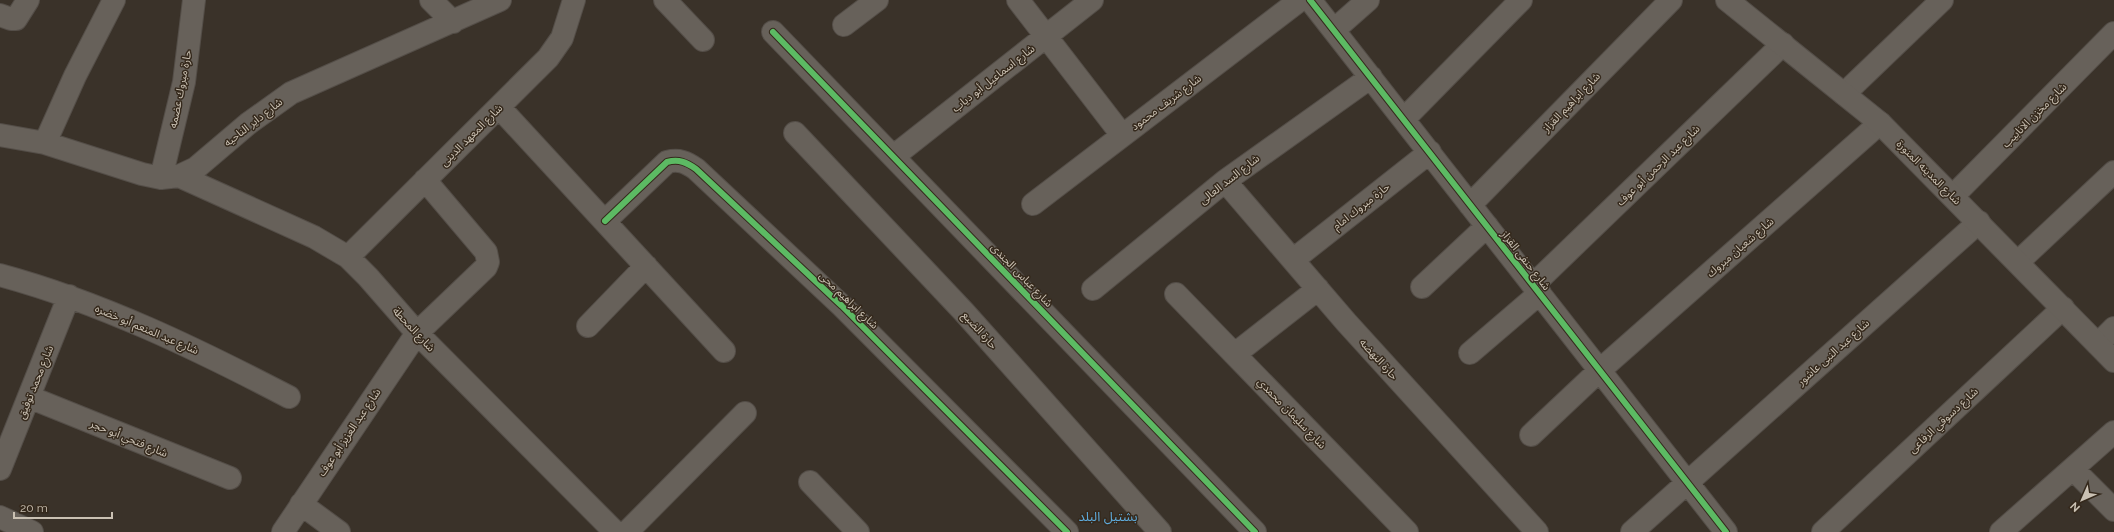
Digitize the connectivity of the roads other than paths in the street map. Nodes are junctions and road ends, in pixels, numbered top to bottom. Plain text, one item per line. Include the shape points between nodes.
1 (28, 0) edge
2 (114, 0) edge
3 (194, 0) edge
4 (431, 0) edge
5 (500, 0) edge
6 (574, 0) edge
7 (665, 0) edge
8 (877, 0) edge
9 (1018, 0) edge
10 (1092, 0) edge
11 (1300, 0) edge
12 (1310, 0) edge
13 (1368, 0) edge
14 (1521, 0) edge
15 (1671, 0) edge
16 (1942, 0) edge
17 (1736, 3) edge
18 (0, 15) edge
19 (453, 22) junction
20 (844, 25) dead end
21 (1334, 30) junction
22 (773, 32) dead end
23 (2114, 33) edge
24 (1046, 36) junction
25 (703, 40) dead end
26 (1783, 44) junction
27 (1370, 77) junction
28 (1844, 94) junction
29 (500, 107) junction
30 (1404, 119) junction
31 (1880, 123) junction
32 (795, 133) dead end
33 (0, 135) edge
34 (1122, 135) junction
35 (45, 143) junction
36 (1430, 152) junction
37 (894, 156) junction
38 (2114, 172) edge
39 (170, 177) junction
40 (425, 180) junction
41 (1226, 181) junction
42 (1953, 196) junction
43 (1032, 204) dead end
44 (1470, 204) junction
45 (605, 221) junction
46 (1979, 222) junction
47 (1487, 226) junction
48 (348, 257) junction
49 (1293, 260) junction
50 (2018, 262) junction
51 (646, 266) junction
52 (0, 275) edge
53 (1422, 287) dead end
54 (1093, 289) dead end
55 (1318, 289) junction
56 (1536, 289) junction
57 (1176, 294) dead end
58 (69, 296) junction
59 (2063, 308) junction
60 (588, 326) dead end
61 (2114, 328) edge
62 (417, 333) junction
63 (2098, 344) junction
64 (724, 351) dead end
65 (1470, 353) dead end
66 (1235, 354) junction
67 (2114, 361) edge
68 (1600, 370) junction
69 (289, 396) dead end
70 (29, 397) junction
71 (745, 413) dead end
72 (2114, 432) edge
73 (1531, 435) dead end
74 (0, 469) edge
75 (2074, 470) junction
76 (230, 478) dead end
77 (810, 482) dead end
78 (1688, 482) junction
79 (301, 504) junction
80 (2114, 510) edge
81 (0, 517) edge
82 (32, 532) edge
83 (283, 532) edge
84 (339, 532) edge
85 (615, 532) edge
86 (627, 532) edge
87 (858, 532) edge
88 (1067, 532) edge
89 (1160, 532) edge
90 (1256, 532) edge
91 (1407, 532) edge
92 (1537, 532) edge
93 (1632, 532) edge
94 (1726, 532) edge
95 (1823, 532) edge
96 (2001, 532) edge

1 - 18 street via 21,15 16,19
2 - 35 street via 75,76
3 - 39 street, حارة مبروك عضمه
4 - 19 street
5 - 19 street, شارع داير الناحيه
6 - 29 street, شارع المعهد الدينى via 562,38 548,58
7 - 25 street
8 - 20 street
9 - 24 street
10 - 24 street, شارع اسماعيل أبو دياب
11 - 34 street, شارع شريف محمود
12 - 21 street, شارع حنفى القزاز
13 - 21 street
14 - 30 street
15 - 44 street, شارع ابراهيم القزاز
16 - 28 street
17 - 26 street, شارع المدينه المنورة
19 - 39 street, شارع داير الناحيه via 291,93 249,123 196,168
21 - 27 street, شارع حنفى القزاز
22 - 37 street, شارع عباس الجندى
23 - 42 street, شارع مخزن الانابيب
24 - 34 street
24 - 37 street, شارع اسماعيل أبو دياب
26 - 28 street, شارع المدينه المنورة
26 - 56 street, شارع عبد الرحمن أبو عوف
27 - 30 street, شارع حنفى القزاز
27 - 41 street, شارع السد العالى
28 - 31 street, شارع المدينه المنورة
29 - 40 street, شارع المعهد الدينى
29 - 45 street
30 - 36 street, شارع حنفى القزاز
31 - 42 street, شارع المدينه المنورة
31 - 68 street, شارع شعبان مبروك
32 - 89 street, حارة الضبع via 964,312
33 - 35 street
34 - 43 street, شارع شريف محمود
35 - 39 street via 142,174
36 - 44 street, شارع حنفى القزاز
36 - 49 street, حارة مبروك امام
37 - 90 street, شارع عباس الجندى
38 - 50 street
39 - 48 street, شارع المحطة via 314,237
40 - 48 street, شارع المعهد الدينى
40 - 62 street, شارع عبد العزيز أبو عوف via 486,252 488,262 486,267
41 - 49 street, حارة النهضه
41 - 54 street, شارع السد العالى
42 - 46 street, شارع المدينه المنورة
44 - 47 street, شارع حنفى القزاز
45 - 51 street
45 - 88 street, شارع ابراهيم محى via 667,162 677,160 696,169 842,306
46 - 50 street, شارع المدينه المنورة
46 - 78 street, شارع عبد النبى عاشور
47 - 53 street
47 - 56 street, شارع حنفى القزاز
48 - 62 street, شارع المحطة
49 - 55 street, حارة النهضه
50 - 59 street, شارع المدينه المنورة
51 - 60 street
51 - 64 street
52 - 58 street, شارع عبد المنعم أبو خضره
55 - 66 street
55 - 92 street, حارة النهضه
56 - 65 street, شارع عبد الرحمن أبو عوف
56 - 68 street, شارع حنفى القزاز
57 - 66 street, شارع سليمان محمدي
58 - 69 street, شارع عبد المنعم أبو خضره via 224,363
58 - 70 street, شارع محمد توفيق
59 - 63 street, شارع المدينه المنورة
59 - 95 street, شارع دسوقي الرفاعى
61 - 63 street
62 - 79 street, شارع عبد العزيز أبو عوف
62 - 85 street, شارع المحطة
63 - 67 street, شارع المدينه المنورة
66 - 91 street, شارع سليمان محمدي
68 - 73 street, شارع شعبان مبروك
68 - 78 street, شارع حنفى القزاز
70 - 74 street, شارع محمد توفيق
70 - 76 street, شارع فتحي أبو حجر
71 - 86 street
72 - 75 street
75 - 80 street
75 - 96 street
77 - 87 street
78 - 93 street, شارع عبد النبى عاشور
78 - 94 street, شارع حنفى القزاز
79 - 83 street, شارع عبد العزيز أبو عوف
79 - 84 street
81 - 82 street

